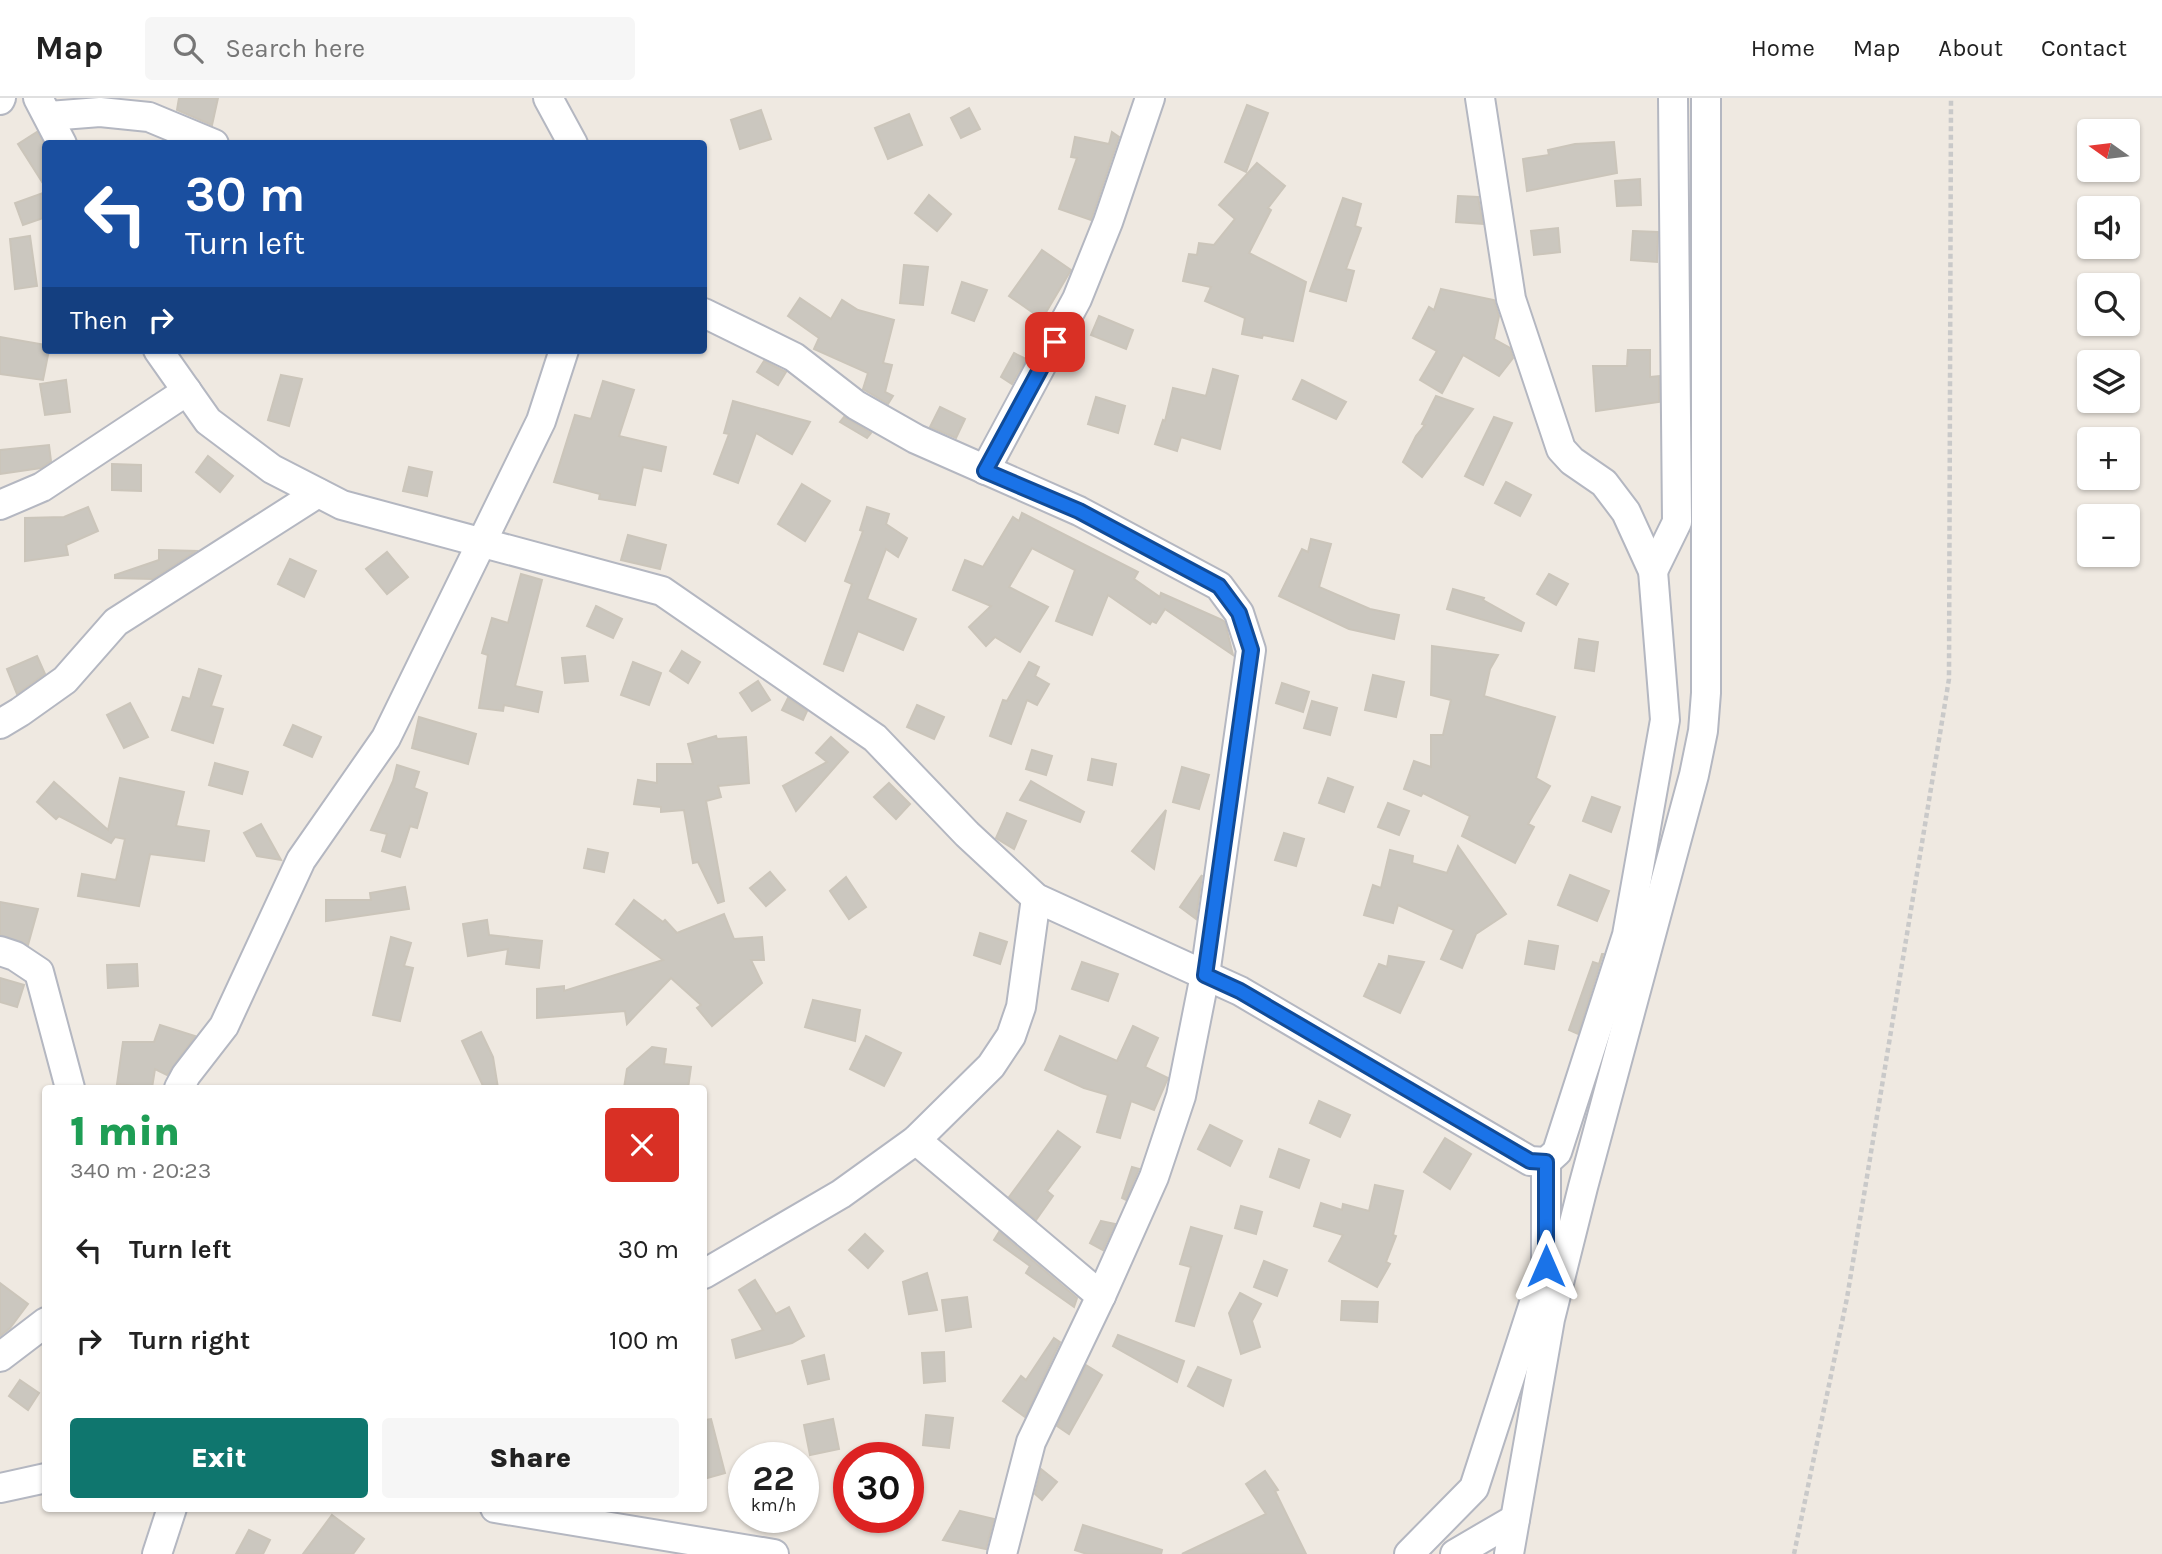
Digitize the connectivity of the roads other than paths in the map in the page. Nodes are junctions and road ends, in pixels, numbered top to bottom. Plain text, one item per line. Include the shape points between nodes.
1 (548, 98) edge
2 (1150, 98) edge
3 (1480, 98) edge
4 (1672, 98) edge
5 (1706, 98) edge
6 (43, 107) edge
7 (60, 140) edge
8 (204, 140) edge
9 (570, 140) edge
10 (707, 314) edge
11 (161, 354) edge
12 (563, 354) edge
13 (187, 391) junction
14 (985, 471) junction
15 (318, 493) junction
16 (0, 505) edge
17 (481, 542) junction
18 (1653, 571) junction
19 (0, 724) edge
20 (1036, 898) junction
21 (0, 951) edge
22 (1205, 975) junction
23 (69, 1085) edge
24 (180, 1085) edge
25 (916, 1140) junction
26 (1546, 1162) junction
27 (707, 1272) edge
28 (1101, 1296) junction
29 (42, 1325) edge
30 (0, 1357) edge
31 (42, 1479) edge
32 (0, 1488) edge
33 (171, 1512) edge
34 (519, 1512) edge
35 (1515, 1519) junction
36 (157, 1554) edge
37 (774, 1554) edge
38 (1002, 1554) edge
39 (1409, 1554) edge
40 (1455, 1554) edge
41 (1509, 1554) edge

1 - 9 street
2 - 14 street via 1077,299
3 - 18 street via 1511,299 1561,449 1604,483 1626,512
4 - 18 street via 1677,522
5 - 35 street via 1703,731 1550,1319
6 - 7 street
6 - 8 street via 149,117
10 - 14 street via 794,357 856,405 916,439
11 - 13 street
12 - 17 street via 541,421
13 - 15 street via 208,421 272,469
13 - 16 street via 42,487
14 - 22 street via 1079,511 1178,563 1219,586 1239,613 1251,650
15 - 17 street via 342,505
15 - 19 street via 116,622 65,680
17 - 20 street via 662,591 875,738
17 - 24 street via 386,738 300,860 228,1017
18 - 26 street via 1665,720 1627,935 1557,1152
20 - 22 street
20 - 25 street via 1021,1007 1011,1036 991,1066
21 - 23 street via 39,972
22 - 26 street via 1530,1161
22 - 28 street via 1181,1096 1154,1177
25 - 27 street via 841,1194
25 - 28 street
26 - 39 street via 1546,1266 1474,1488
28 - 38 street via 1031,1442
29 - 30 street
31 - 32 street
33 - 36 street
34 - 37 street
35 - 40 street
35 - 41 street

